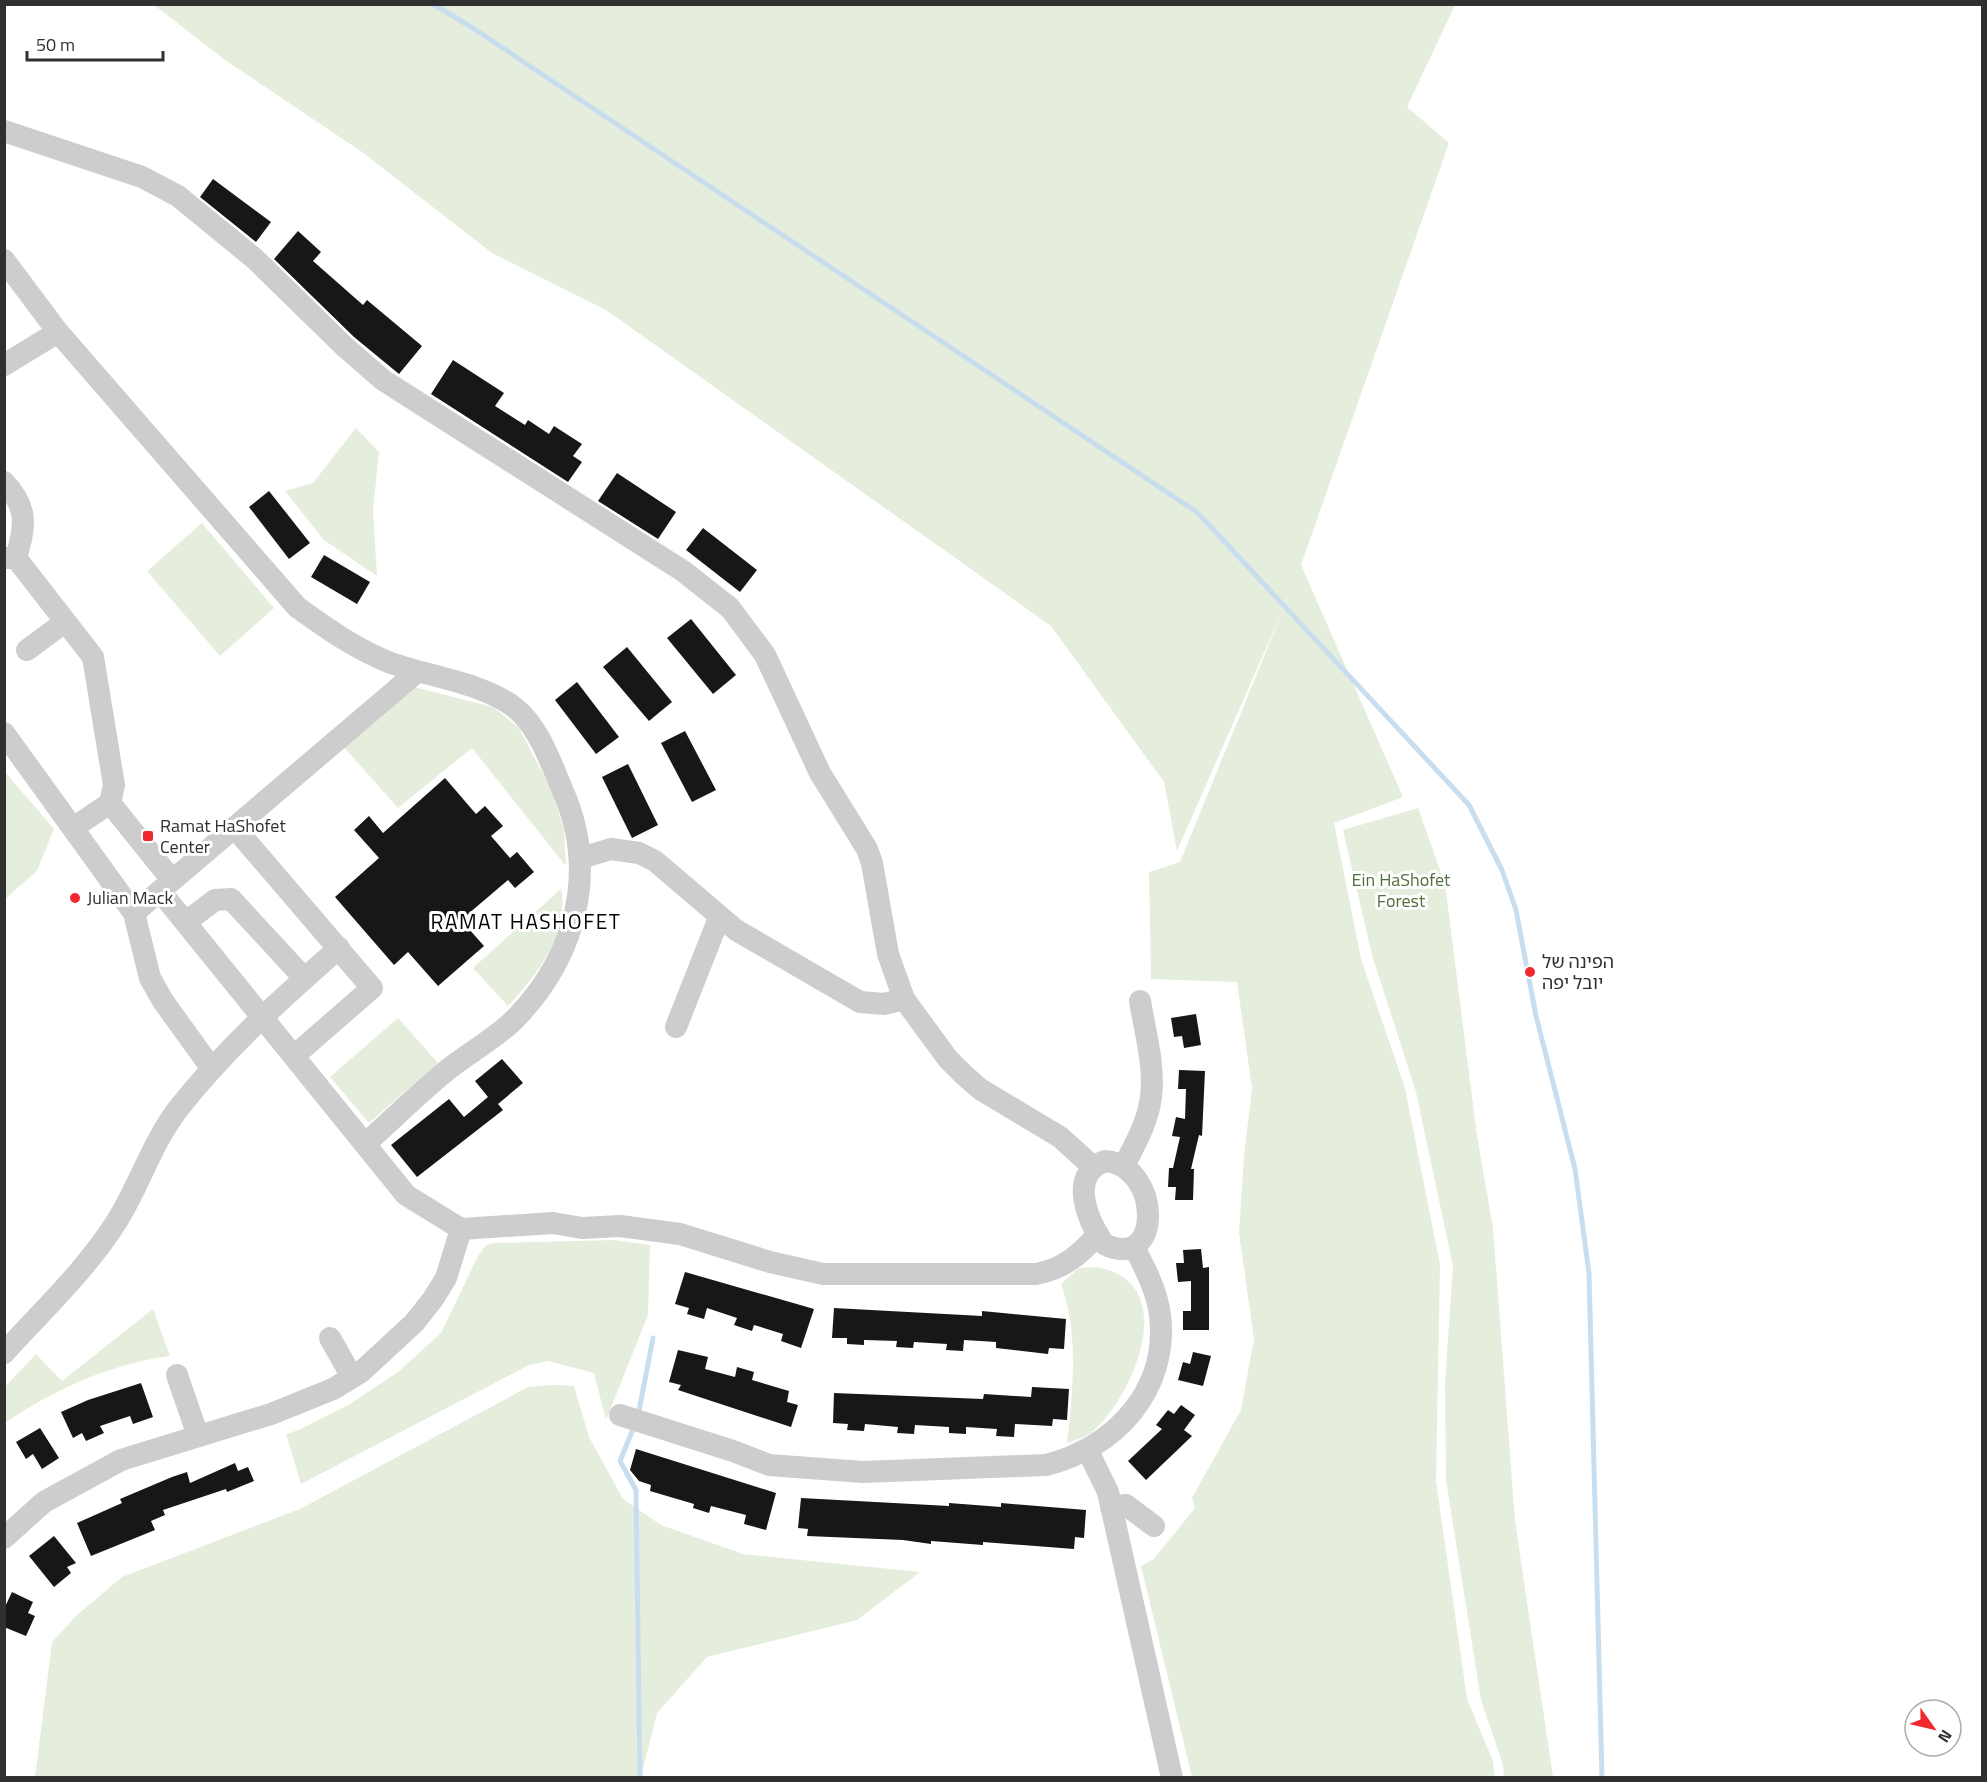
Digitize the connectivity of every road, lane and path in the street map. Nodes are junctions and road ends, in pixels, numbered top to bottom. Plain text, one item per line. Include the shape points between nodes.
1 (4, 131) edge
2 (4, 260) edge
3 (58, 332) junction
4 (4, 365) edge
5 (4, 482) edge
6 (10, 558) edge
7 (65, 622) junction
8 (27, 650) dead end
9 (417, 672) junction
10 (4, 734) edge
11 (110, 803) junction
12 (73, 828) junction
13 (235, 828) junction
14 (581, 858) junction
15 (166, 885) junction
16 (134, 913) junction
17 (719, 918) junction
18 (186, 922) junction
19 (339, 948) junction
20 (304, 978) junction
21 (904, 999) junction
22 (1140, 1001) dead end
23 (261, 1016) junction
24 (676, 1027) dead end
25 (294, 1056) junction
26 (212, 1069) junction
27 (365, 1144) junction
28 (1092, 1166) junction
29 (1124, 1166) junction
30 (461, 1229) junction
31 (1098, 1234) junction
32 (1134, 1247) junction
33 (330, 1338) dead end
34 (4, 1353) edge
35 (177, 1375) dead end
36 (352, 1377) junction
37 (620, 1415) dead end
38 (198, 1436) junction
39 (1088, 1451) junction
40 (1111, 1507) junction
41 (1154, 1526) dead end
42 (4, 1538) edge
43 (1172, 1778) edge

1 - 21 street via 142,177 178,196 255,259 383,380 683,572 730,608 765,655 820,773 867,849 888,954
2 - 3 street
3 - 4 street
3 - 9 street via 297,607 360,648
5 - 6 street via 14,492 25,527
6 - 7 street
7 - 8 street
7 - 11 street via 93,657 114,785
9 - 13 street
9 - 14 street via 477,689 515,708 531,726 565,796
10 - 12 street
11 - 12 street
11 - 15 street
12 - 16 street
13 - 15 street
13 - 19 street
14 - 17 street via 611,849 639,854 671,873
14 - 27 street via 580,891 573,922 536,994 514,1019 454,1065
15 - 16 street
15 - 18 street
16 - 26 street via 150,978
17 - 21 street via 860,1002 884,1004
17 - 24 street
18 - 20 street via 215,900 231,899
18 - 23 street
19 - 20 street
19 - 25 street via 372,988
20 - 23 street
21 - 28 street via 964,1075 980,1089 1060,1137
22 - 29 street via 1152,1075 1151,1096
23 - 25 street
23 - 26 street
25 - 27 street
26 - 34 street via 176,1112 102,1243
27 - 30 street via 406,1195
28 - 29 street via 1105,1161
28 - 31 street via 1083,1190 1090,1221
29 - 32 street via 1139,1183 1148,1206 1147,1229
30 - 31 street via 553,1223 582,1228 620,1226 680,1234 823,1274 1036,1274 1051,1271 1081,1254
30 - 36 street via 446,1278 433,1299 388,1348
31 - 32 street via 1104,1244 1113,1248
32 - 39 street via 1160,1314 1161,1340 1156,1363 1126,1420 1109,1438
33 - 36 street
35 - 38 street
36 - 38 street via 333,1389 271,1414
37 - 39 street via 770,1465 864,1472 1019,1467 1047,1465
38 - 42 street via 121,1460 82,1479 45,1502
39 - 40 street via 1102,1477
40 - 41 street via 1126,1505
40 - 43 street

